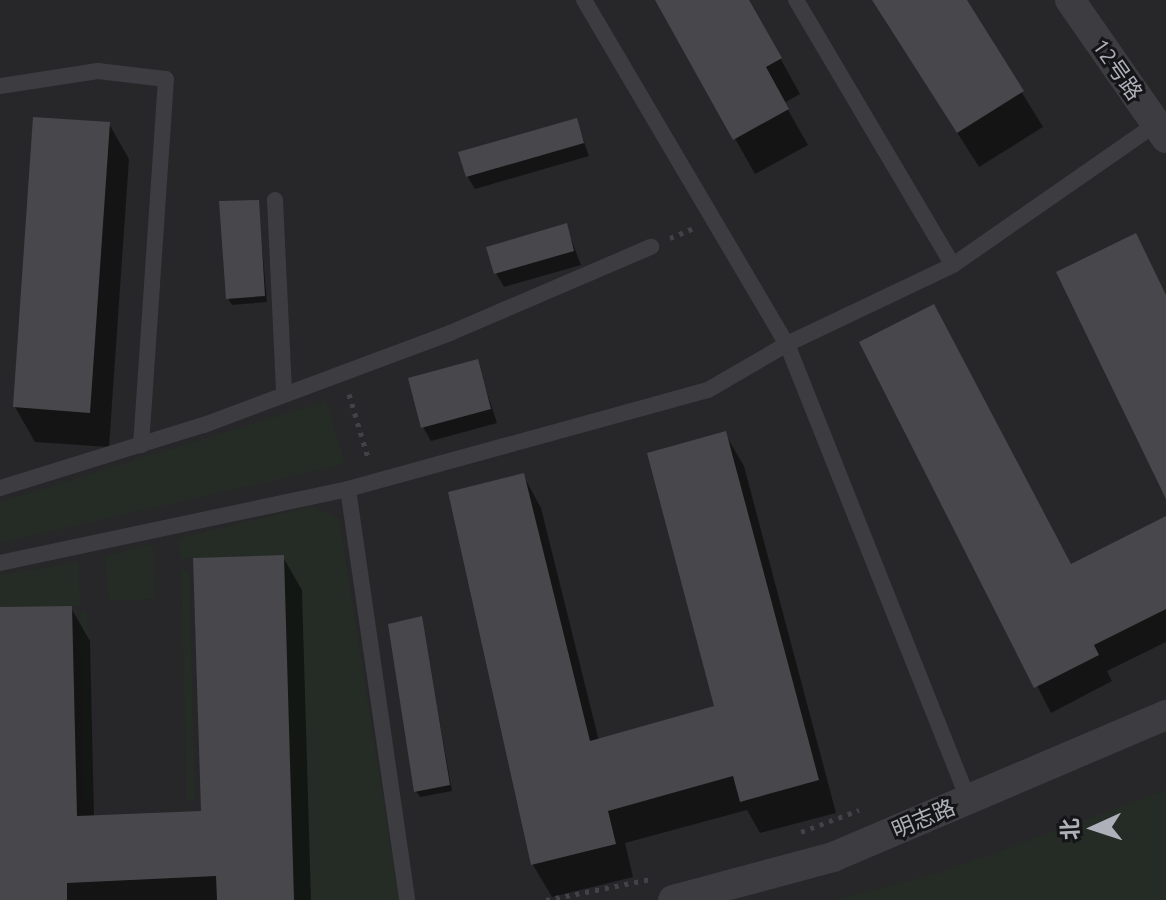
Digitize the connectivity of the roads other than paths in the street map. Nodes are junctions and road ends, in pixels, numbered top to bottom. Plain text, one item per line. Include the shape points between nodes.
1 (584, 0) edge
2 (796, 0) edge
3 (1070, 0) edge
4 (0, 86) edge
5 (1163, 125) edge
6 (275, 200) dead end
7 (651, 247) road end
8 (953, 265) junction
9 (787, 344) junction
10 (284, 394) junction
11 (141, 445) junction
12 (0, 488) edge
13 (348, 489) junction
14 (0, 563) edge
15 (1166, 715) edge
16 (968, 799) junction
17 (407, 900) edge
18 (673, 900) edge

1 - 9 lane
2 - 8 lane
3 - 5 street, 12号路
4 - 11 lane via 98,71 166,79
5 - 8 lane
6 - 10 lane
7 - 10 lane via 450,333
8 - 9 lane
9 - 13 lane via 708,390
9 - 16 lane
10 - 11 lane
11 - 12 lane
13 - 14 lane
13 - 17 lane
15 - 16 street, 明志路
16 - 18 street, 明志路 via 833,857

